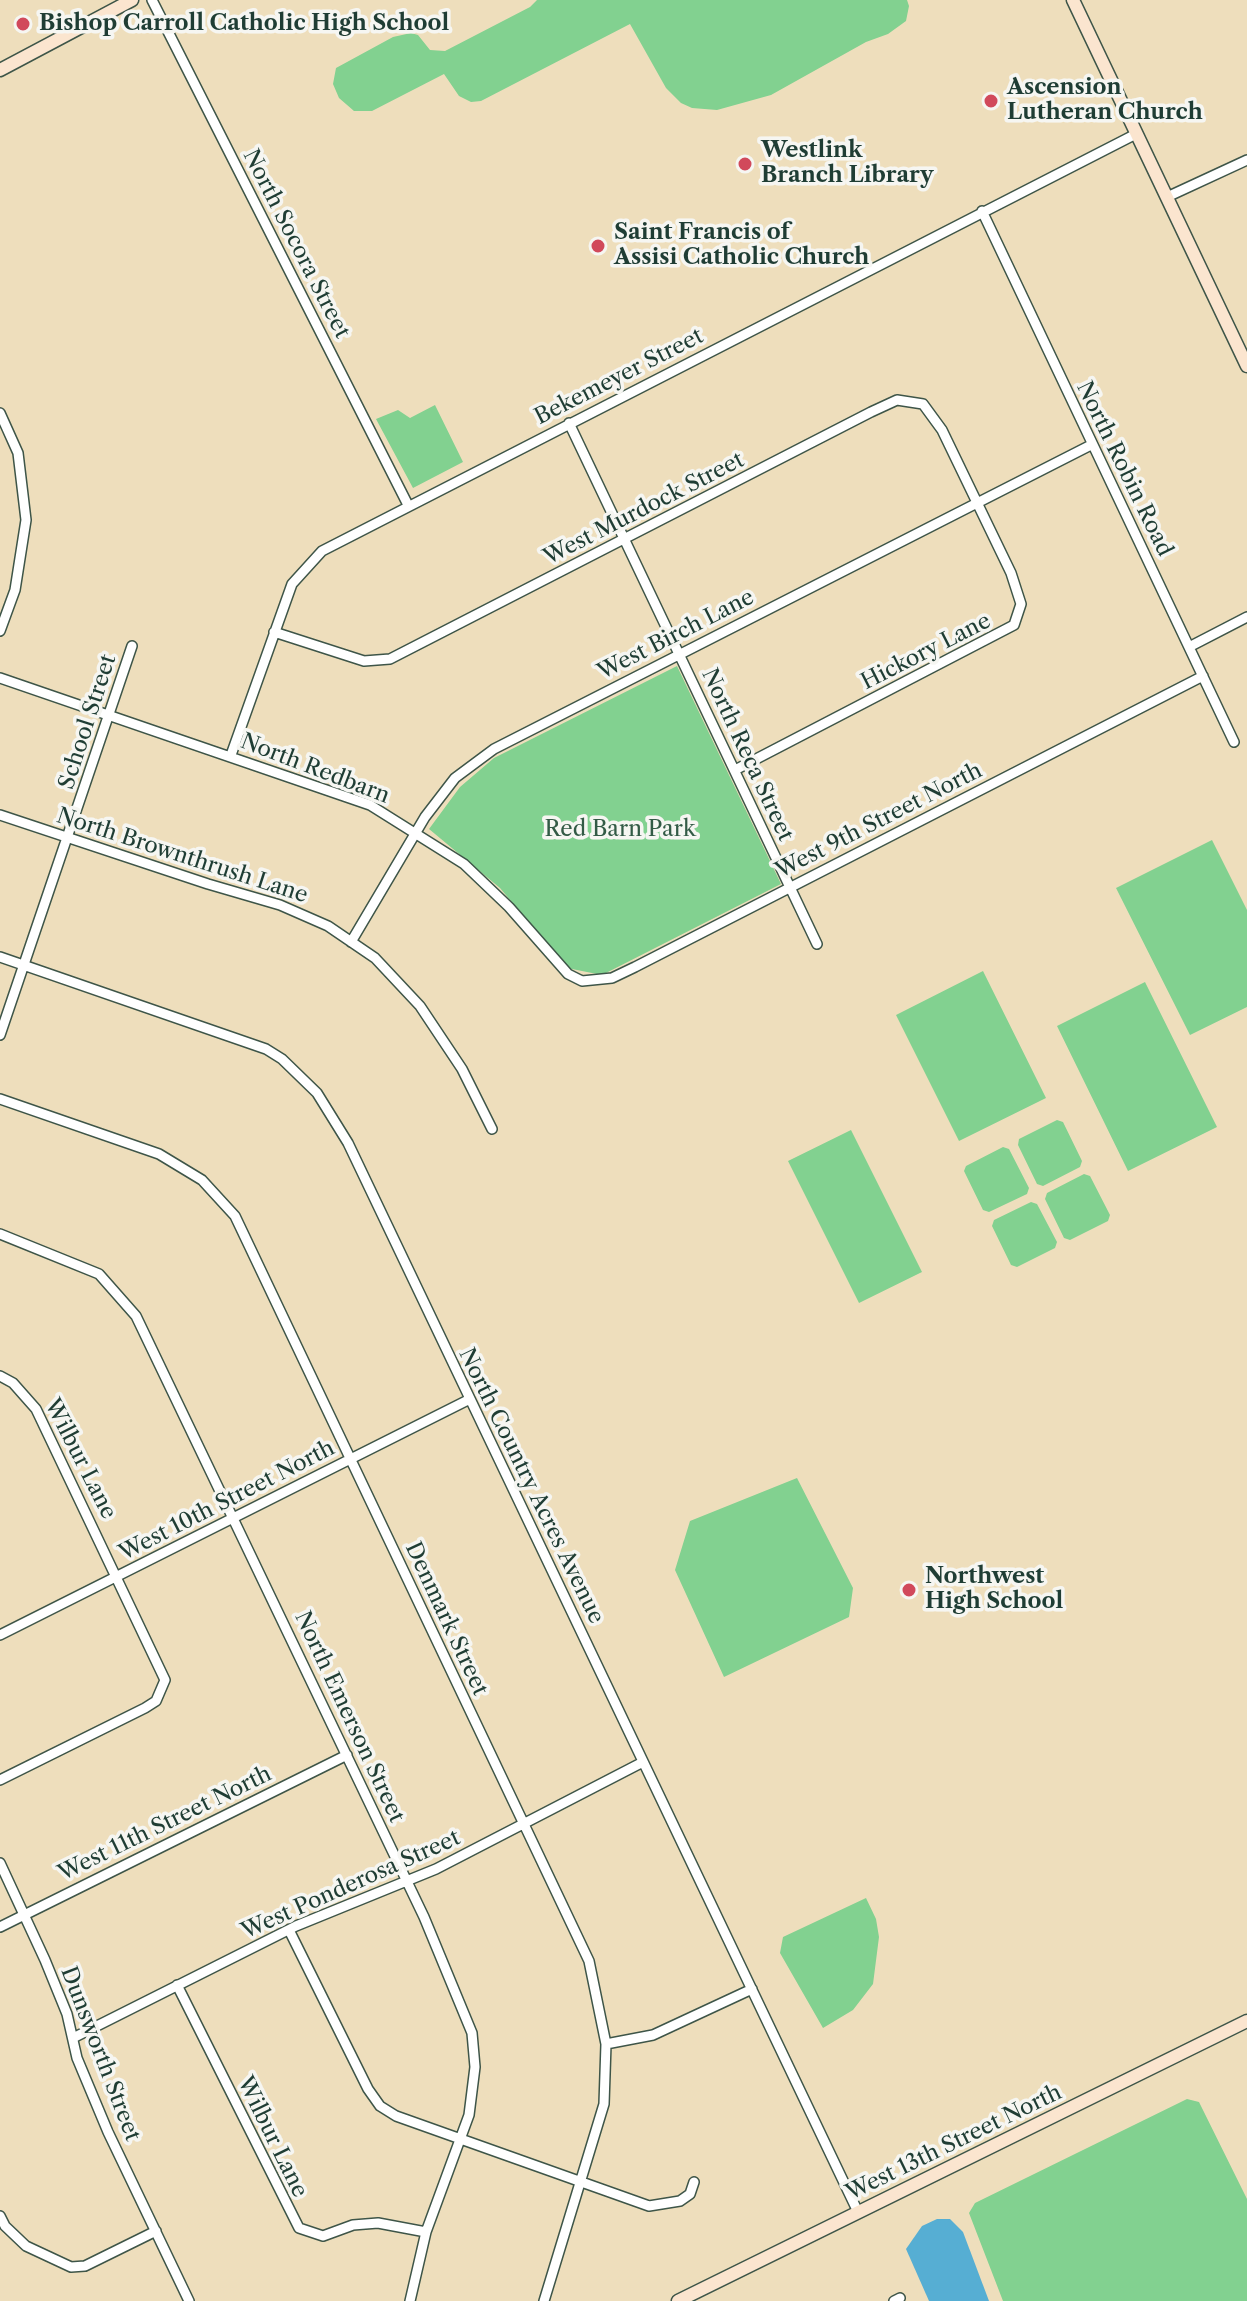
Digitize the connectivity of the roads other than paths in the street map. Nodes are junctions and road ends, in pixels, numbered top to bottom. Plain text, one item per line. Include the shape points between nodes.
1 (132, 0) edge
2 (152, 0) edge
3 (1073, 0) edge
4 (0, 70) edge
5 (1136, 134) junction
6 (1247, 160) edge
7 (1167, 197) junction
8 (982, 211) junction
9 (1247, 366) edge
10 (0, 413) edge
11 (569, 423) junction
12 (1091, 445) junction
13 (980, 502) junction
14 (408, 505) junction
15 (624, 539) junction
16 (1247, 617) edge
17 (0, 631) edge
18 (274, 632) junction
19 (132, 646) dead end
20 (1189, 647) junction
21 (679, 654) junction
22 (1203, 676) junction
23 (0, 678) edge
24 (110, 715) junction
25 (1234, 742) dead end
26 (231, 755) junction
27 (735, 770) junction
28 (0, 815) edge
29 (417, 832) junction
30 (68, 838) junction
31 (790, 887) junction
32 (351, 942) junction
33 (817, 944) dead end
34 (0, 957) edge
35 (25, 965) junction
36 (568, 974) joint
37 (0, 1035) edge
38 (0, 1099) edge
39 (492, 1129) dead end
40 (0, 1234) edge
41 (0, 1376) edge
42 (470, 1399) junction
43 (351, 1459) junction
44 (234, 1518) junction
45 (118, 1576) junction
46 (0, 1635) edge
47 (347, 1755) junction
48 (643, 1762) junction
49 (0, 1780) edge
50 (524, 1823) junction
51 (0, 1863) edge
52 (407, 1882) junction
53 (24, 1915) junction
54 (0, 1927) edge
55 (289, 1930) junction
56 (177, 1985) junction
57 (752, 1989) junction
58 (1247, 2021) edge
59 (73, 2038) junction
60 (606, 2044) junction
61 (461, 2140) junction
62 (581, 2182) junction
63 (694, 2182) dead end
64 (858, 2212) junction
65 (0, 2216) edge
66 (156, 2231) junction
67 (426, 2232) junction
68 (189, 2301) edge
69 (410, 2301) edge
70 (544, 2301) edge
71 (678, 2301) edge

1 - 4 street
2 - 14 street, North Socora Street
3 - 5 street
5 - 7 street
5 - 8 street, Bekemeyer Street
6 - 7 street
7 - 9 street
8 - 11 street, Bekemeyer Street
8 - 12 street, North Robin Road
10 - 17 street via 18,453 26,520 18,576
11 - 14 street, Bekemeyer Street
11 - 15 street, North Reca Street
12 - 13 street, West Birch Lane
12 - 20 street, North Robin Road
13 - 15 street, West Murdock Street via 931,411 911,400 897,400
13 - 21 street, West Birch Lane
13 - 27 street, Hickory Lane via 1020,593 1014,625
14 - 18 street, Bekemeyer Street via 311,559 292,584
15 - 18 street, West Murdock Street via 378,662
15 - 21 street, North Reca Street
16 - 20 street
18 - 26 street, Bekemeyer Street
19 - 24 street, School Street
20 - 22 street, North Robin Road
21 - 27 street, North Reca Street
21 - 29 street, West Birch Lane via 494,749 455,778
22 - 25 street, North Robin Road
22 - 31 street, West 9th Street North
23 - 24 street, North Redbarn
24 - 26 street, North Redbarn
24 - 30 street, School Street
26 - 29 street, North Redbarn via 370,805
27 - 31 street, North Reca Street
28 - 30 street, North Brownthrush Lane
29 - 32 street, West Birch Lane
29 - 36 street, North Redbarn via 487,884
30 - 32 street, North Brownthrush Lane via 280,905
30 - 35 street, School Street
31 - 33 street, North Reca Street
31 - 36 street, West 9th Street North via 612,978 582,981
32 - 39 street, North Brownthrush Lane via 375,958 420,1006 462,1069
34 - 35 street, North Country Acres Avenue
35 - 37 street, School Street
35 - 42 street, North Country Acres Avenue via 238,1037 274,1054 301,1075 348,1143
38 - 43 street, Denmark Street via 159,1154 202,1180 235,1216
40 - 44 street, North Emerson Street via 77,1263 112,1285 136,1316
41 - 45 street, Wilbur Lane via 36,1409
42 - 43 street, West 10th Street North
42 - 48 street, North Country Acres Avenue
43 - 44 street, West 10th Street North
43 - 50 street, Denmark Street
44 - 45 street, West 10th Street North
44 - 47 street, North Emerson Street
45 - 46 street, West 10th Street North
45 - 49 street, Wilbur Lane via 165,1680 156,1701
47 - 52 street, North Emerson Street
47 - 53 street, West 11th Street North
48 - 50 street, West Ponderosa Street
48 - 57 street, North Country Acres Avenue
50 - 52 street, West Ponderosa Street
50 - 60 street, Denmark Street via 589,1961
51 - 53 street, Dunsworth Street
52 - 55 street, West Ponderosa Street
52 - 61 street, North Emerson Street via 472,2033 474,2090
53 - 54 street, West 11th Street North
53 - 59 street, Dunsworth Street
55 - 56 street, West Ponderosa Street
55 - 61 street via 380,2106
56 - 59 street, West Ponderosa Street
56 - 67 street, Wilbur Lane via 299,2228 323,2236 378,2223
57 - 60 street via 653,2035
57 - 64 street, North Country Acres Avenue
58 - 64 street, West 13th Street North
59 - 66 street, Dunsworth Street via 108,2132
60 - 62 street, Denmark Street via 604,2104
61 - 62 street
61 - 67 street, North Emerson Street
62 - 63 street via 660,2207 690,2194
62 - 70 street, Denmark Street
64 - 71 street, West 13th Street North
65 - 66 street via 26,2246 71,2267 85,2266
66 - 68 street, Dunsworth Street
67 - 69 street, North Emerson Street

